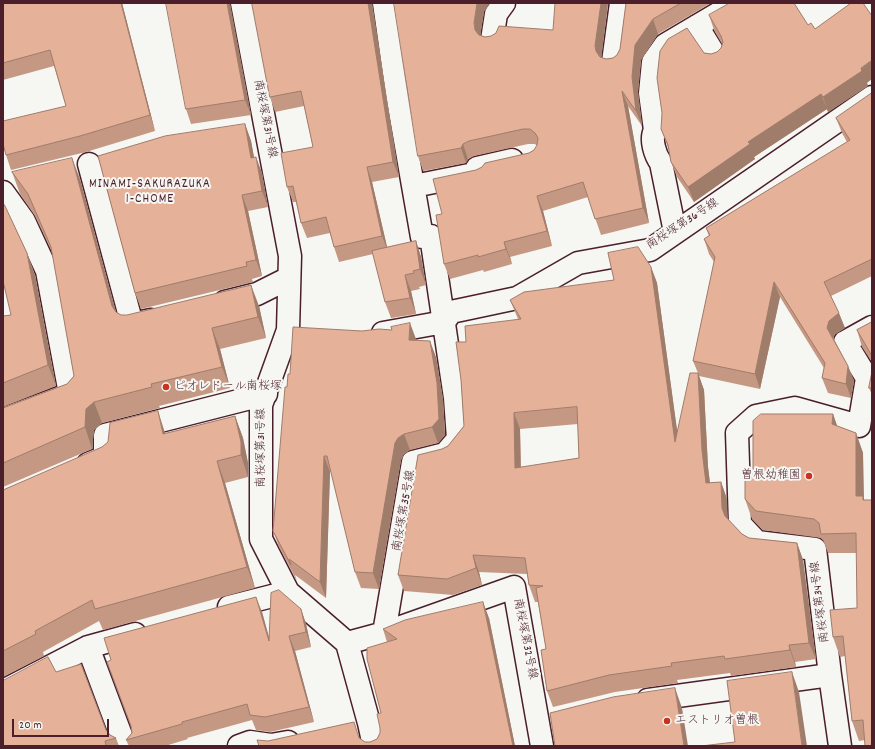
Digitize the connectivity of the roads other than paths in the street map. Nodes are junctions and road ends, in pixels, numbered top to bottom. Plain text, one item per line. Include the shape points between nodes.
1 (242, 3) edge
2 (384, 3) edge
3 (504, 3) edge
4 (621, 3) edge
5 (736, 3) edge
6 (696, 26) junction
7 (492, 40) edge
8 (716, 57) edge
9 (613, 62) edge
10 (872, 97) edge
11 (265, 126) junction
12 (242, 129) edge
13 (531, 156) edge
14 (110, 157) edge
15 (89, 164) junction
16 (68, 169) edge
17 (8, 186) edge
18 (414, 186) junction
19 (676, 232) junction
20 (289, 278) junction
21 (206, 306) edge
22 (169, 315) edge
23 (444, 322) junction
24 (872, 327) edge
25 (360, 335) edge
26 (266, 394) junction
27 (3, 419) edge
28 (68, 473) edge
29 (288, 592) junction
30 (208, 613) edge
31 (156, 628) edge
32 (384, 633) junction
33 (347, 643) junction
34 (88, 647) junction
35 (830, 675) junction
36 (3, 691) edge
37 (625, 703) edge
38 (561, 719) edge
39 (369, 723) junction
40 (540, 724) junction
41 (347, 728) edge
42 (309, 737) edge
43 (125, 746) edge
44 (239, 746) edge
45 (374, 746) edge
46 (542, 746) edge
47 (840, 746) edge

1 - 11 street, 南桜塚第31号線
2 - 18 street
3 - 7 street via 496,14
4 - 9 street
5 - 6 street
6 - 8 street
6 - 19 street via 665,45 653,62 651,76 654,130 652,135 657,158 661,162
10 - 19 street, 南桜塚第36号線
11 - 12 street
11 - 20 street, 南桜塚第31号線 via 290,256
13 - 18 street via 477,168 479,173
14 - 15 street
15 - 16 street
15 - 22 street via 132,324
17 - 27 street via 47,271 70,394
18 - 23 street via 422,237 430,236
19 - 23 street, 南桜塚第36号線 via 650,250 578,263 517,298 451,312
20 - 21 street via 257,294
20 - 26 street, 南桜塚第31号線 via 296,330
23 - 25 street, 南桜塚第36号線
23 - 32 street, 南桜塚第35号線 via 456,398 458,439 445,454 413,462
24 - 35 street, 南桜塚第34号線 via 845,342 867,378 859,426 795,408 756,416 737,433 740,524 757,542 815,548
26 - 28 street via 105,435 105,457
26 - 29 street, 南桜塚第31号線 via 261,405 261,539
29 - 30 street
29 - 33 street, 南桜塚第31号線
31 - 34 street
32 - 33 street, 南桜塚第32号線
32 - 40 street, 南桜塚第32号線 via 514,587
33 - 39 street
34 - 36 street
34 - 43 street
35 - 37 street
35 - 47 street, 南桜塚第34号線
38 - 40 street
39 - 41 street
39 - 45 street
40 - 46 street, 南桜塚第32号線
42 - 44 street via 271,746 250,742

